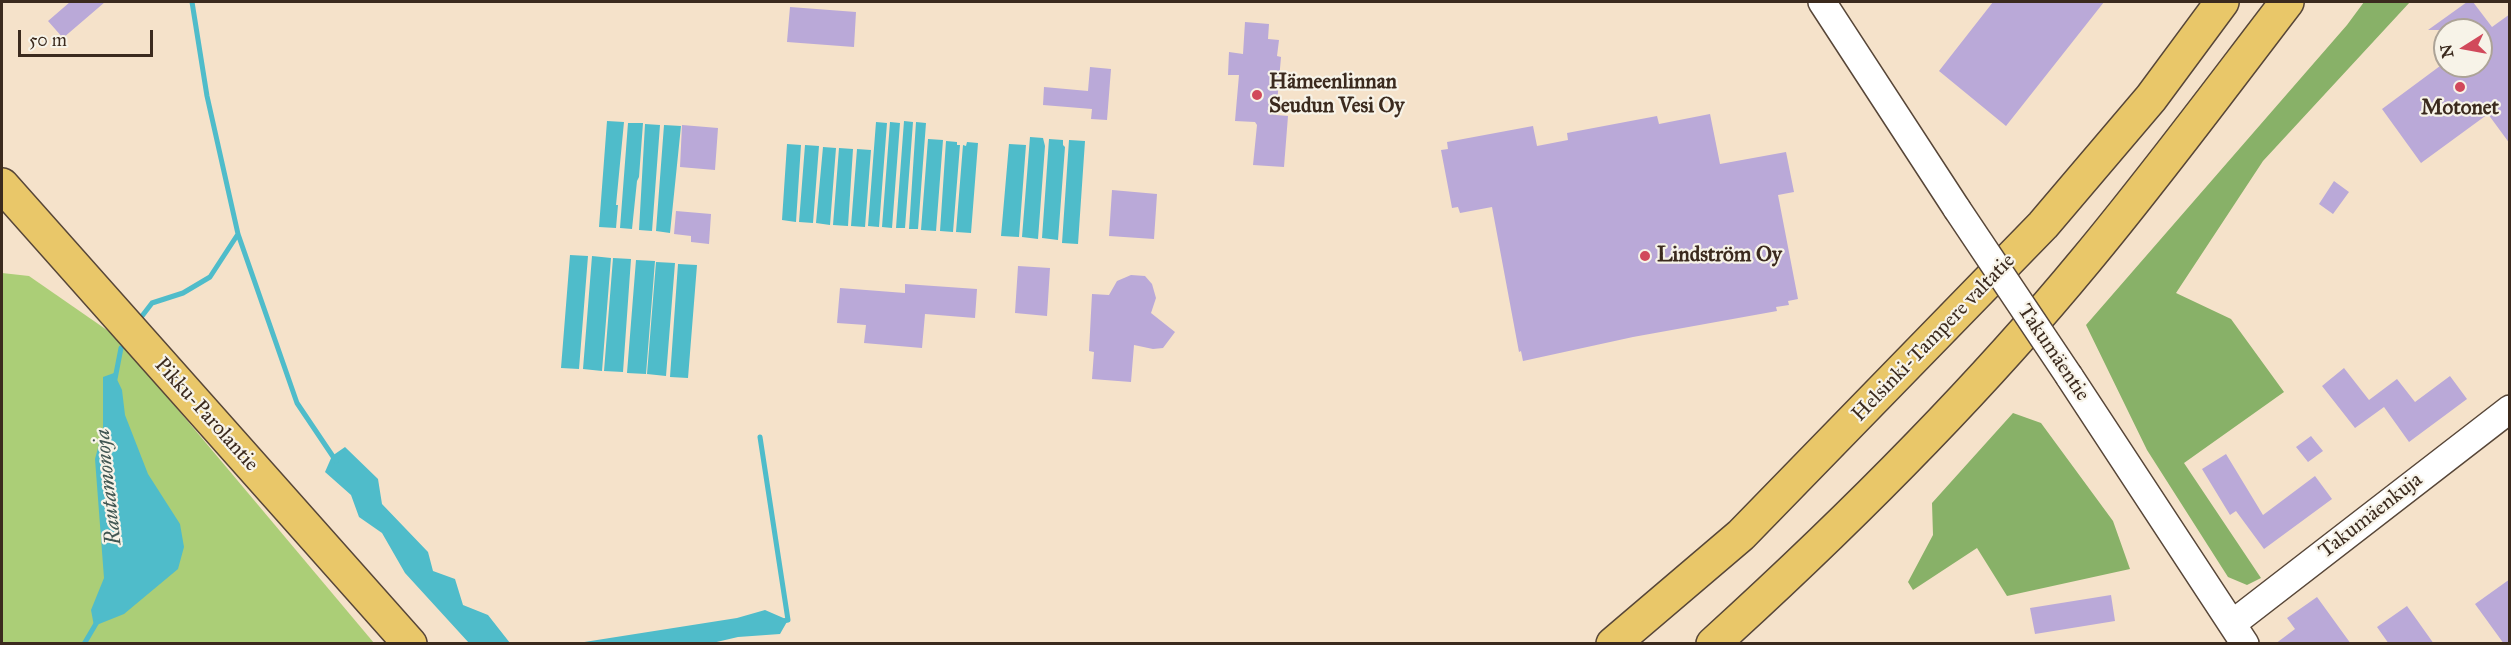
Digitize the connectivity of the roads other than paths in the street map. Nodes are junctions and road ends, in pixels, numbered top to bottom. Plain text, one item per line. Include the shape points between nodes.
1 (1822, 2) edge
2 (2222, 2) edge
3 (2287, 2) edge
4 (2, 188) edge
5 (2510, 409) edge
6 (2238, 634) edge
7 (410, 644) edge
8 (1613, 644) edge
9 (1713, 644) edge

1 - 6 street, Takumäentie, bridge
2 - 8 main road, Helsinki-Tampere valtatie via 2151,98 2043,225 1742,535
3 - 9 main road via 2085,261 1952,411
4 - 7 main road, Pikku-Parolantie
5 - 6 street, Takumäenkuja

